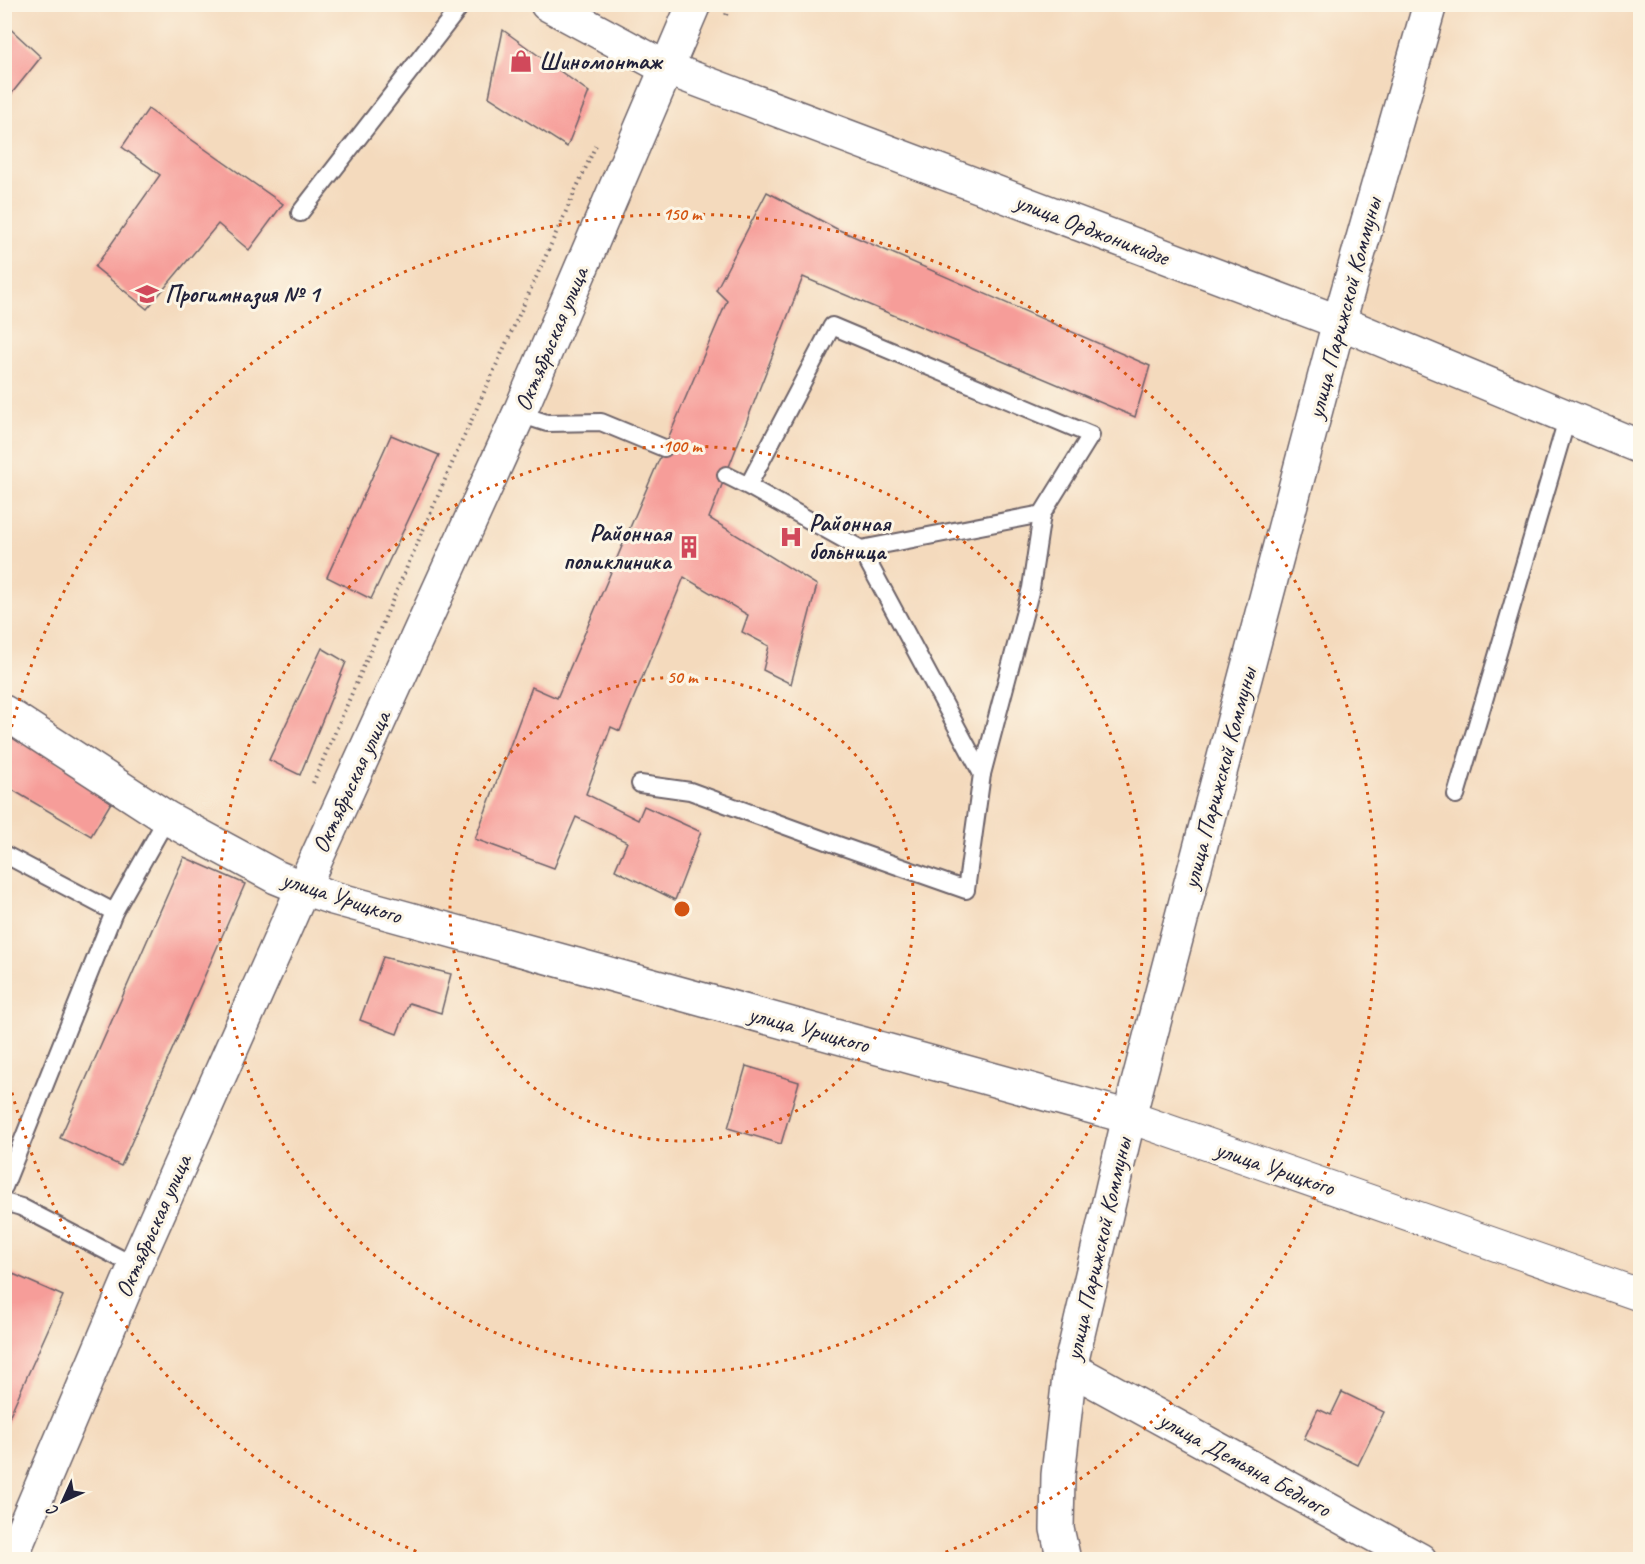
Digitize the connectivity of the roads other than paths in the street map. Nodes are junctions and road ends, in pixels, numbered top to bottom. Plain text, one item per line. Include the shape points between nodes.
1 (462, 4) edge
2 (547, 4) edge
3 (694, 4) edge
4 (1430, 4) edge
5 (666, 68) junction
6 (300, 213) dead end
7 (1339, 322) junction
8 (519, 414) junction
9 (1568, 417) junction
10 (1641, 447) edge
11 (664, 448) dead end
12 (726, 475) dead end
13 (748, 486) junction
14 (1042, 514) junction
15 (861, 549) junction
16 (4, 712) edge
17 (982, 774) junction
18 (640, 784) dead end
19 (1456, 795) dead end
20 (167, 818) junction
21 (4, 854) edge
22 (303, 888) junction
23 (114, 912) junction
24 (1129, 1117) junction
25 (4, 1187) edge
26 (4, 1202) edge
27 (135, 1266) junction
28 (1641, 1295) edge
29 (1070, 1368) junction
30 (10, 1560) edge
31 (1064, 1560) edge
32 (1420, 1560) edge

1 - 6 lane
2 - 5 street, улица Орджоникидзе
3 - 5 street, Октябрьская улица
4 - 7 street, улица Парижской Коммуны
5 - 7 street, улица Орджоникидзе
5 - 8 street, Октябрьская улица
7 - 9 street, улица Орджоникидзе
7 - 24 street, улица Парижской Коммуны
8 - 11 lane via 547,423 601,422
8 - 22 street, Октябрьская улица
9 - 10 street, улица Орджоникидзе
9 - 19 lane
12 - 13 lane
13 - 14 lane via 832,326 1091,435
13 - 15 lane
14 - 15 lane
14 - 17 lane via 1031,588
15 - 17 lane
16 - 20 street, улица Урицкого
17 - 18 lane via 966,890 690,791
20 - 22 street, улица Урицкого
20 - 23 lane
21 - 23 lane
22 - 24 street, улица Урицкого
22 - 27 street, Октябрьская улица
23 - 25 lane
24 - 28 street, улица Урицкого
24 - 29 street, улица Парижской Коммуны
26 - 27 lane
27 - 30 street, Октябрьская улица
29 - 31 street, улица Парижской Коммуны via 1058,1475 1057,1529
29 - 32 street, улица Демьяна Бедного

